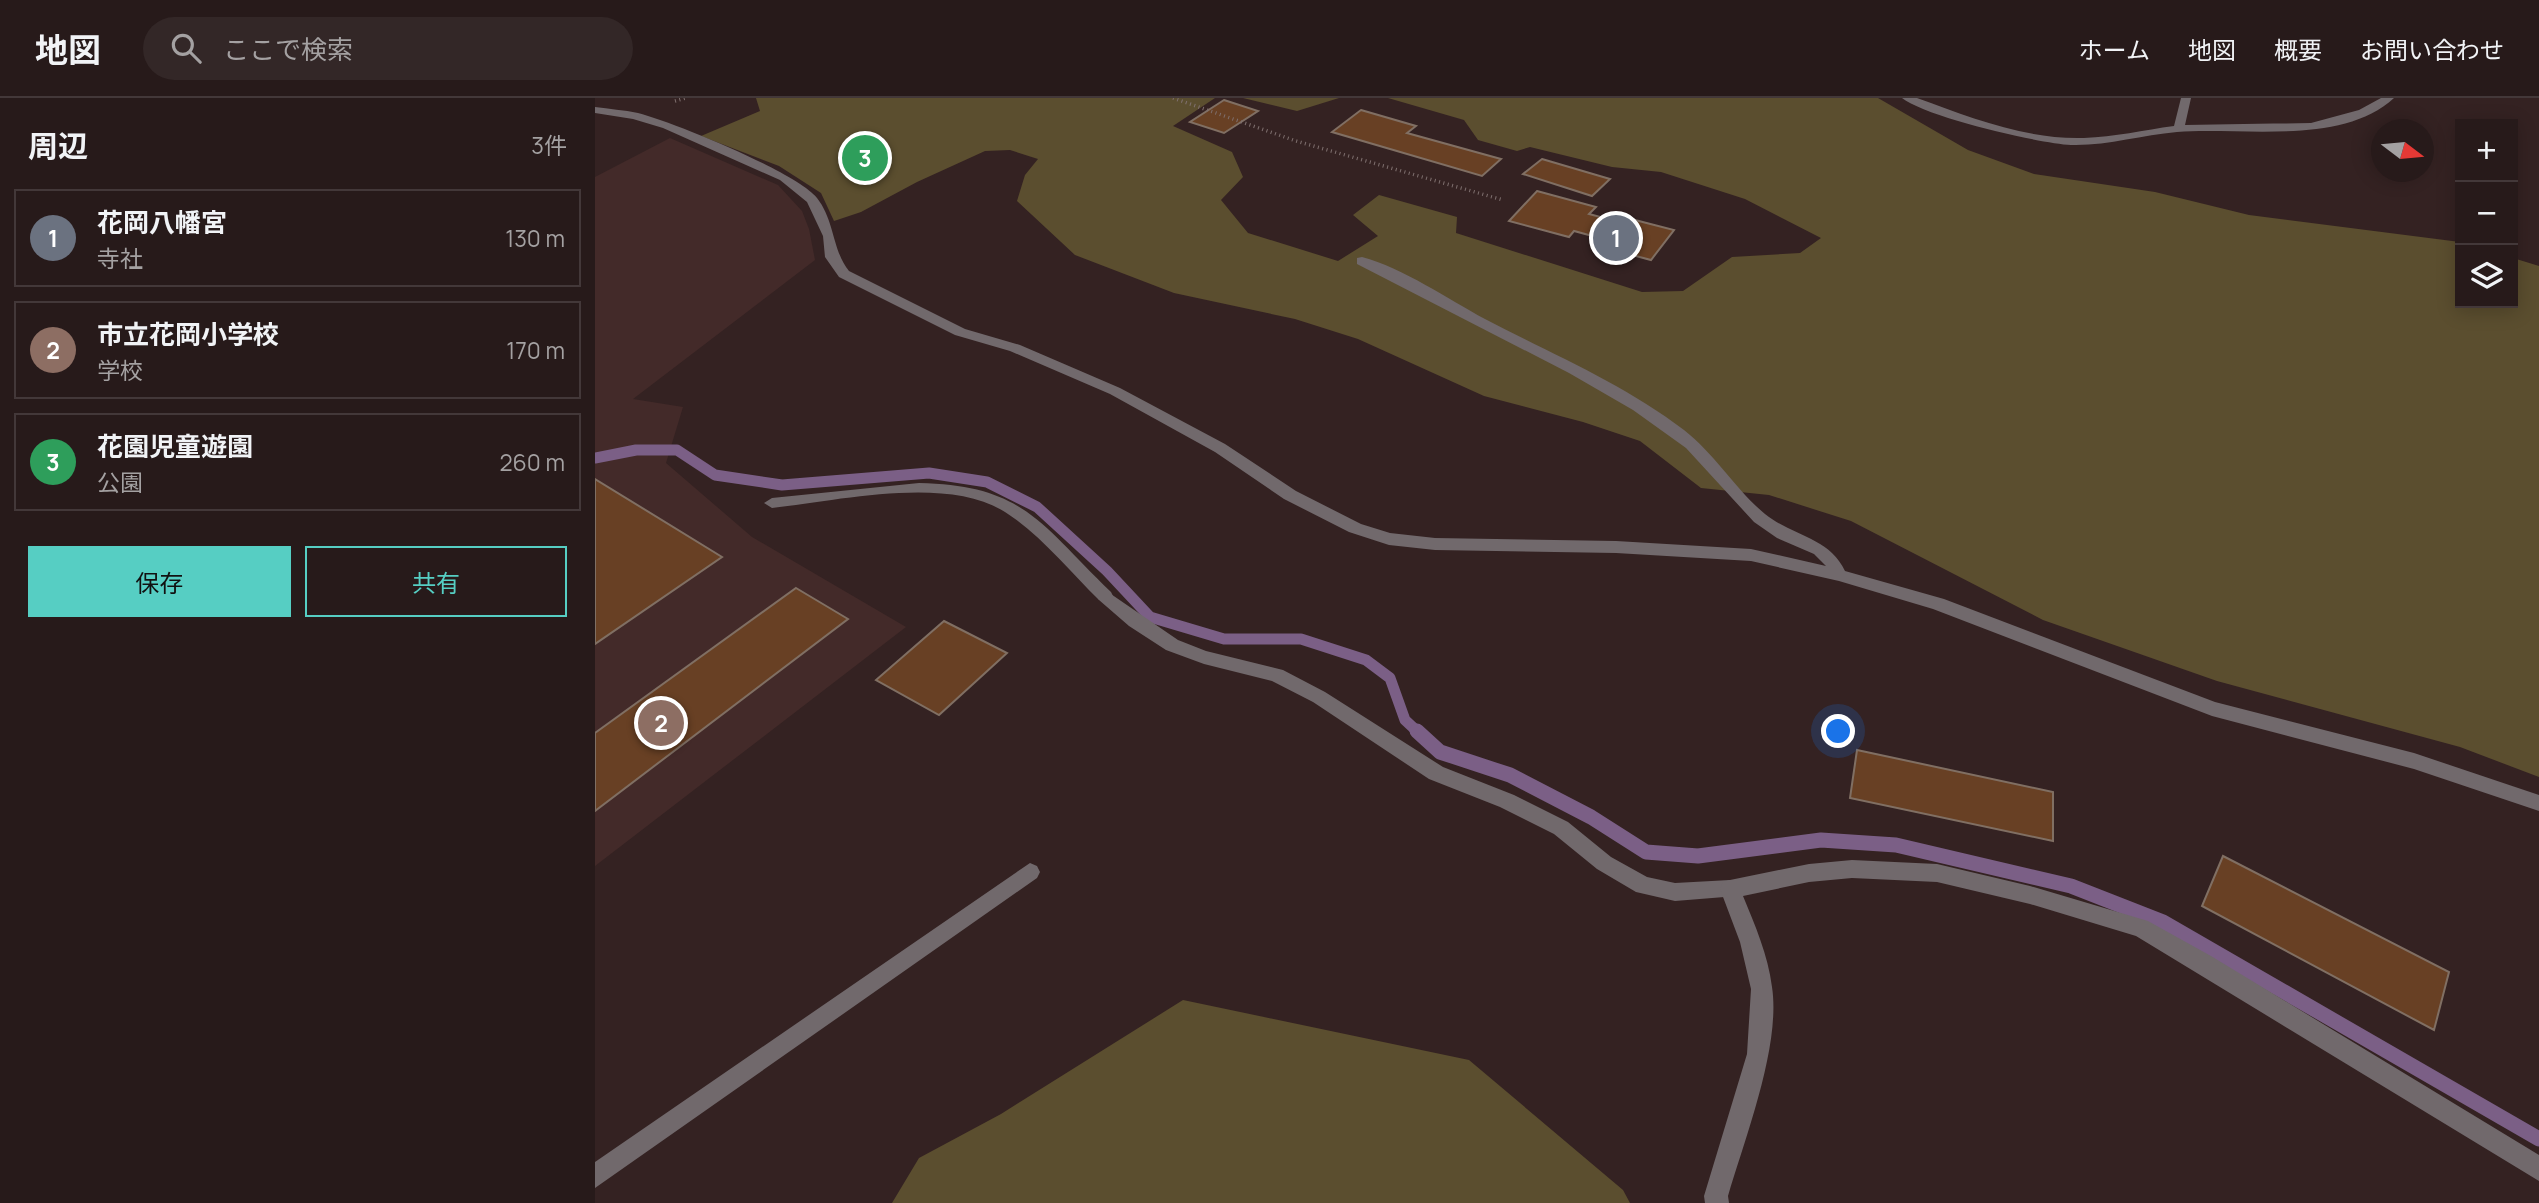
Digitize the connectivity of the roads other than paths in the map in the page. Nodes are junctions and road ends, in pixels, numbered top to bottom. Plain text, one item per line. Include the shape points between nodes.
1 (1907, 98) edge
2 (2186, 98) edge
3 (2389, 98) edge
4 (595, 110) edge
5 (2179, 129) junction
6 (1362, 261) dead end
7 (772, 503) dead end
8 (1839, 575) junction
9 (2539, 803) edge
10 (1030, 872) dead end
11 (1730, 889) junction
12 (2539, 1169) edge
13 (595, 1176) edge
14 (1717, 1203) edge

1 - 5 street via 1965,120 2056,141
2 - 5 street
3 - 5 street via 2369,111 2298,130
4 - 8 street via 667,126 784,178 812,200 829,236 831,257 844,274 960,332 1015,348 1115,391 1220,448 1290,495 1355,528 1434,544 1751,555
6 - 8 street via 1570,366 1680,435 1744,504 1774,529 1816,547 1834,561
7 - 11 street via 937,487 997,500 1027,521 1105,596 1171,645 1277,676 1319,697 1436,773 1562,828 1604,863 1643,885 1675,892
8 - 9 street via 1938,604 2212,709 2414,761
10 - 13 street
11 - 12 street via 1852,869 1937,873 2141,928
11 - 14 street via 1751,942 1762,989 1758,1054

